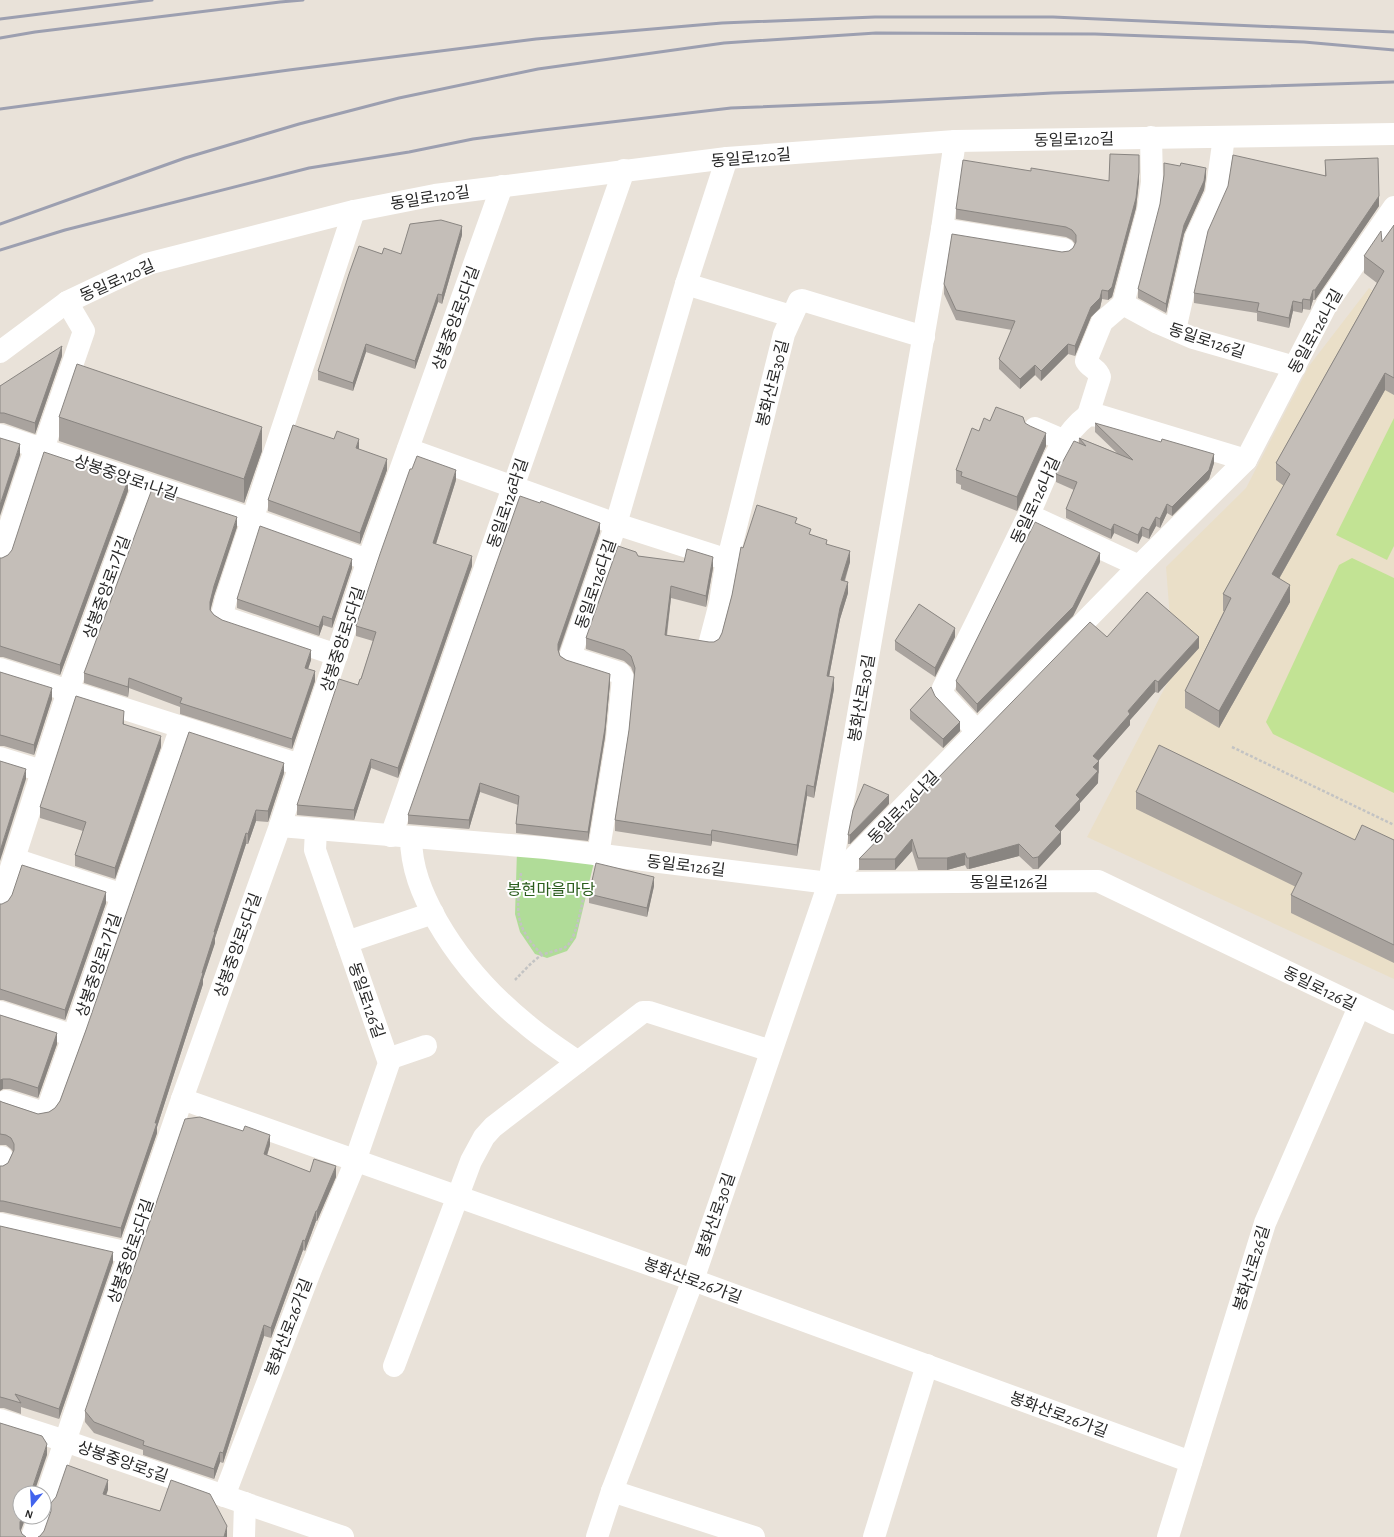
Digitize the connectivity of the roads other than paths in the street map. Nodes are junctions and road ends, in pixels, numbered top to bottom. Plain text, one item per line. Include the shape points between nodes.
1 (1394, 134) edge
2 (1151, 137) junction
3 (1224, 137) junction
4 (955, 141) junction
5 (727, 158) junction
6 (624, 170) junction
7 (502, 186) junction
8 (1394, 207) edge
9 (354, 211) junction
10 (942, 229) junction
11 (1064, 249) dead end
12 (686, 284) junction
13 (67, 302) junction
14 (1123, 304) junction
15 (791, 316) junction
16 (1175, 330) junction
17 (924, 338) junction
18 (0, 352) edge
19 (1294, 367) junction
20 (1088, 415) junction
21 (1035, 428) edge
22 (0, 434) edge
23 (1064, 440) junction
24 (39, 448) junction
25 (408, 449) junction
26 (1246, 460) junction
27 (144, 483) junction
28 (512, 487) junction
29 (1029, 515) junction
30 (252, 519) junction
31 (616, 524) junction
32 (0, 556) edge
33 (368, 560) junction
34 (728, 560) junction
35 (1139, 566) junction
36 (710, 641) edge
37 (337, 655) junction
38 (0, 669) edge
39 (68, 691) junction
40 (181, 727) junction
41 (977, 731) junction
42 (0, 758) edge
43 (300, 765) junction
44 (42, 771) junction
45 (280, 826) junction
46 (316, 829) junction
47 (401, 836) junction
48 (595, 854) junction
49 (14, 859) junction
50 (829, 883) junction
51 (2, 890) edge
52 (123, 895) junction
53 (432, 913) junction
54 (347, 942) junction
55 (1359, 1007) junction
56 (0, 1012) edge
57 (1394, 1023) edge
58 (74, 1036) junction
59 (426, 1046) dead end
60 (771, 1051) junction
61 (388, 1059) junction
62 (578, 1062) junction
63 (182, 1099) junction
64 (6, 1101) dead end
65 (355, 1160) junction
66 (458, 1197) junction
67 (0, 1224) edge
68 (129, 1252) junction
69 (693, 1280) junction
70 (927, 1365) junction
71 (394, 1366) dead end
72 (0, 1420) edge
73 (65, 1441) junction
74 (1191, 1462) junction
75 (50, 1485) edge
76 (612, 1491) junction
77 (224, 1496) junction
78 (245, 1503) junction
79 (36, 1525) edge
80 (32, 1537) edge
81 (244, 1537) edge
82 (343, 1537) edge
83 (597, 1537) edge
84 (754, 1537) edge
85 (874, 1537) edge
86 (1168, 1537) edge

1 - 3 street, 동일로120길
2 - 3 street, 동일로120길
2 - 4 street, 동일로120길
2 - 14 street via 1152,182 1148,210
3 - 16 street via 1216,194 1196,236
4 - 5 street, 동일로120길
4 - 10 street, 봉화산로30길
5 - 6 street, 동일로120길
5 - 12 street, 동일로126다길
6 - 7 street, 동일로120길
6 - 28 street, 동일로126라길
7 - 9 street, 동일로120길 via 435,195
7 - 25 street, 상봉중앙로5다길
8 - 19 street, 동일로126나길 via 1327,304
9 - 13 street, 동일로120길 via 147,264
9 - 30 street
10 - 11 street
10 - 17 street, 봉화산로30길
12 - 15 street
12 - 31 street, 동일로126다길
13 - 18 street, 동일로120길
13 - 24 street, 동일로120길 via 84,331
14 - 16 street, 동일로126길
14 - 20 street via 1102,322 1086,361 1090,367 1098,371 1100,377
15 - 17 street, 봉화산로30길 via 802,300
15 - 34 street, 봉화산로30길 via 784,334
16 - 19 street, 동일로126길 via 1193,338
17 - 50 street, 봉화산로30길
19 - 26 street, 동일로126나길
20 - 23 street, 동일로126나길 via 1077,423
20 - 26 street via 1101,416
21 - 23 street
22 - 24 street, 상봉중앙로1나길
23 - 29 street, 동일로126나길
24 - 27 street, 상봉중앙로1나길
24 - 32 street
25 - 28 street
25 - 33 street, 상봉중앙로5다길
26 - 35 street, 동일로126나길
27 - 30 street, 상봉중앙로1나길
27 - 39 street, 상봉중앙로1가길
28 - 31 street
28 - 47 street, 동일로126라길
29 - 35 street
29 - 41 street, 동일로126나길 via 942,692
30 - 33 street, 상봉중앙로1나길
30 - 37 street via 222,615
31 - 34 street
31 - 48 street, 동일로126다길 via 570,657 620,673 623,678 617,739
33 - 37 street, 상봉중앙로5다길
34 - 36 street, 봉화산로30길
35 - 41 street, 동일로126나길
37 - 43 street, 상봉중앙로5다길
38 - 39 street
39 - 40 street
39 - 44 street, 상봉중앙로1가길
40 - 43 street
40 - 52 street, 상봉중앙로1가길
41 - 50 street, 동일로126나길
42 - 44 street
43 - 45 street, 상봉중앙로5다길
44 - 49 street, 상봉중앙로1가길
45 - 46 street, 동일로126길
45 - 63 street, 상봉중앙로5다길
46 - 47 street, 동일로126길
46 - 54 street, 동일로126길 via 315,850
47 - 48 street, 동일로126길
47 - 53 street via 411,853 414,871
48 - 50 street, 동일로126길
49 - 51 street, 상봉중앙로1가길
49 - 52 street, 상봉중앙로1가길
50 - 55 street, 동일로126길 via 1098,881
50 - 60 street, 봉화산로30길
52 - 58 street, 상봉중앙로1가길
53 - 54 street, 동일로126길
53 - 62 street via 464,963 479,980 526,1024
54 - 61 street, 동일로126길
55 - 57 street, 동일로126길
55 - 74 street, 봉화산로26길 via 1265,1222
56 - 58 street, 상봉중앙로1가길
58 - 64 street, 상봉중앙로1가길 via 48,1108 41,1112
59 - 61 street, 동일로126길
60 - 62 street via 643,1012
60 - 69 street, 봉화산로30길
61 - 65 street, 동일로126길 via 388,1068
62 - 66 street via 493,1127 484,1137 471,1161
63 - 65 street, 봉화산로26가길
63 - 68 street, 상봉중앙로5다길
65 - 66 street, 봉화산로26가길
65 - 77 street, 봉화산로26가길
66 - 69 street, 봉화산로26가길
66 - 71 street
67 - 68 street
68 - 73 street, 상봉중앙로5다길
69 - 70 street, 봉화산로26가길
69 - 76 street, 봉화산로30길
70 - 74 street, 봉화산로26가길
70 - 85 street
72 - 73 street, 상봉중앙로5길
73 - 75 street, 상봉중앙로5다길
73 - 77 street, 상봉중앙로5길
74 - 86 street, 봉화산로26길
76 - 83 street, 봉화산로30길
76 - 84 street
77 - 78 street, 상봉중앙로5길
78 - 81 street
78 - 82 street, 상봉중앙로5길
79 - 80 street

